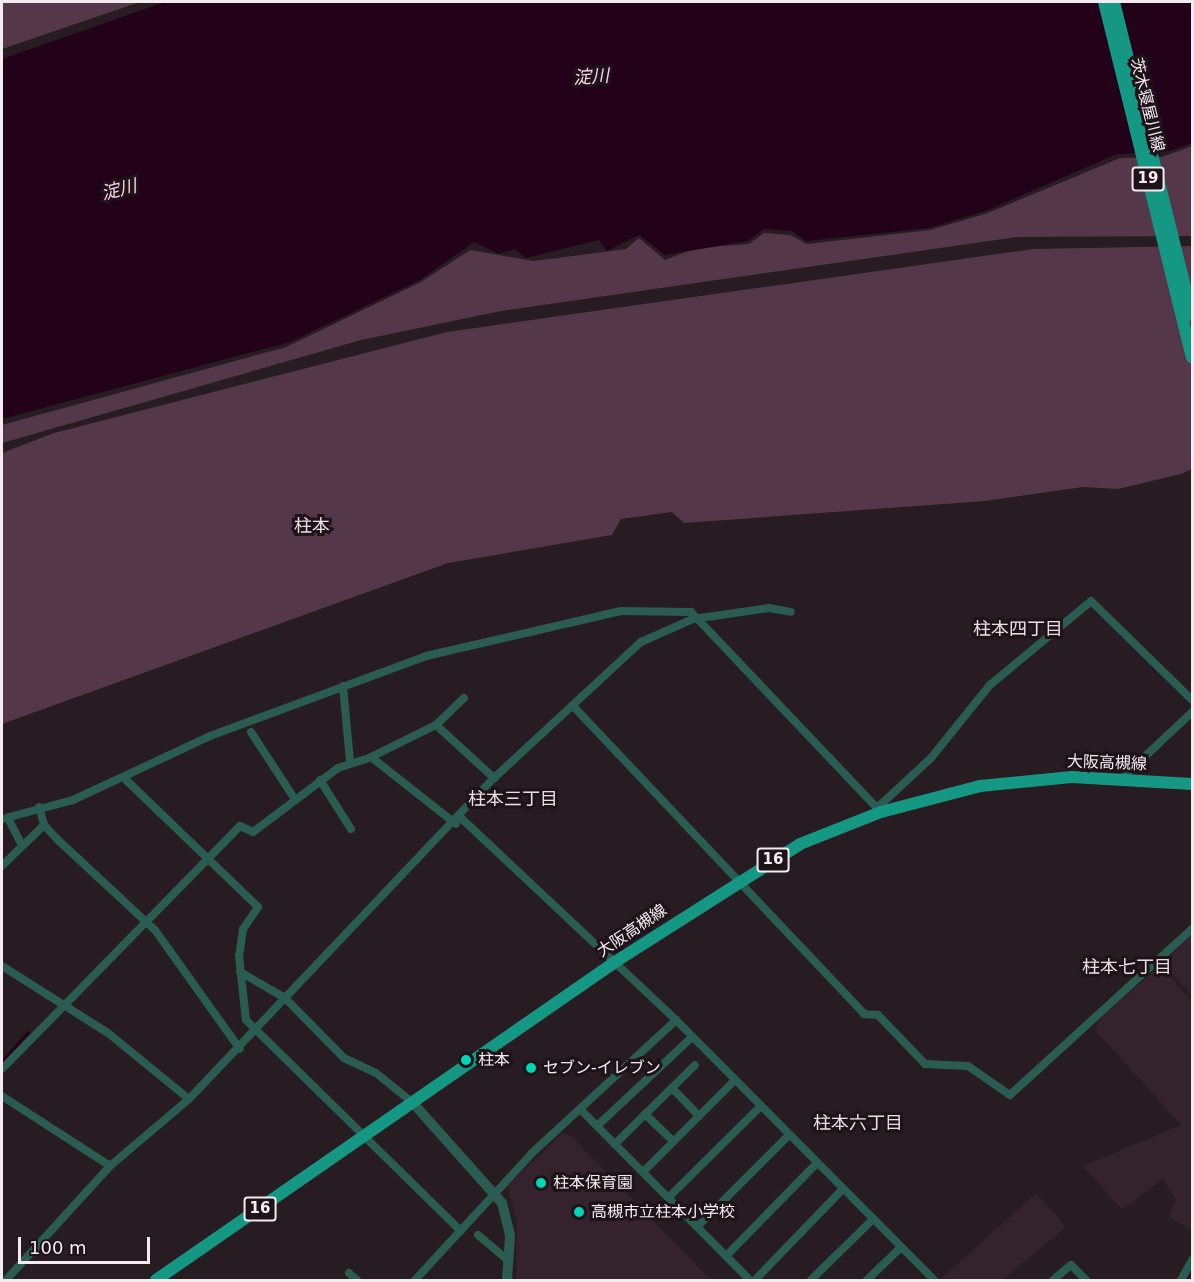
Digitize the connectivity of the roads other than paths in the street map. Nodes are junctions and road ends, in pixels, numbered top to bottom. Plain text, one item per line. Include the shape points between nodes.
1 (1104, 2) edge
2 (1114, 2) edge
3 (1192, 315) edge
4 (1189, 344) junction
5 (1192, 357) edge
6 (1192, 365) edge
7 (791, 612) dead end
8 (701, 620) junction
9 (343, 686) junction
10 (464, 698) dead end
11 (1192, 700) edge
12 (574, 707) junction
13 (1192, 712) edge
14 (436, 725) junction
15 (250, 732) dead end
16 (371, 757) junction
17 (350, 762) junction
18 (124, 778) junction
19 (494, 778) junction
20 (1121, 779) junction
21 (320, 780) junction
22 (1192, 784) edge
23 (294, 798) junction
24 (39, 807) junction
25 (879, 810) junction
26 (5, 818) edge
27 (458, 821) junction
28 (44, 825) junction
29 (351, 829) dead end
30 (22, 846) junction
31 (208, 858) junction
32 (2, 866) edge
33 (741, 879) junction
34 (145, 919) junction
35 (1192, 929) edge
36 (615, 962) junction
37 (2, 966) edge
38 (240, 972) junction
39 (285, 998) junction
40 (61, 1003) junction
41 (676, 1020) junction
42 (258, 1032) junction
43 (692, 1037) junction
44 (240, 1049) junction
45 (695, 1065) dead end
46 (2, 1069) edge
47 (734, 1081) junction
48 (672, 1088) junction
49 (2, 1096) edge
50 (189, 1099) junction
51 (413, 1103) junction
52 (760, 1107) junction
53 (580, 1109) junction
54 (645, 1114) junction
55 (699, 1116) junction
56 (597, 1126) junction
57 (789, 1135) junction
58 (365, 1138) junction
59 (673, 1141) junction
60 (615, 1144) junction
61 (816, 1163) junction
62 (110, 1166) junction
63 (643, 1172) junction
64 (843, 1189) junction
65 (495, 1193) junction
66 (669, 1197) junction
67 (873, 1219) junction
68 (697, 1227) junction
69 (461, 1231) junction
70 (478, 1235) dead end
71 (901, 1247) junction
72 (726, 1256) junction
73 (1192, 1260) edge
74 (509, 1261) junction
75 (349, 1273) dead end
76 (929, 1279) edge
77 (6, 1281) edge
78 (156, 1281) edge
79 (357, 1281) edge
80 (415, 1281) edge
81 (507, 1281) edge
82 (750, 1281) edge
83 (755, 1281) edge
84 (811, 1281) edge
85 (867, 1281) edge
86 (1053, 1281) edge
87 (1086, 1281) edge
88 (1181, 1281) edge

1 - 4 main road, 茨木寝屋川線 / 19
2 - 3 main road, 茨木寝屋川線 / 19
4 - 5 main road, 茨木寝屋川線 / 19
4 - 6 main road
7 - 8 street via 770,608
8 - 9 street via 691,612 621,611 486,639
8 - 12 street via 680,622 640,642
8 - 25 street
9 - 17 street
9 - 18 street via 136,766
10 - 14 street
11 - 25 street via 1091,601 990,685 931,758
12 - 19 street
12 - 33 street
13 - 20 street
14 - 16 street
14 - 19 street
15 - 23 street
16 - 17 street
16 - 27 street
17 - 21 street
18 - 24 street
18 - 31 street
19 - 27 street
20 - 22 main road, 大阪高槻線 / 16
20 - 25 main road, 大阪高槻線 / 16 via 1072,777 980,786
21 - 23 street
21 - 29 street
23 - 31 street via 253,832 240,826
24 - 26 street
24 - 28 street
25 - 33 main road, 大阪高槻線 / 16 via 800,844
26 - 30 street
27 - 36 street
27 - 39 street
28 - 30 street
28 - 34 street
30 - 32 street
31 - 34 street
31 - 38 street via 258,907 243,929
33 - 35 street via 864,1014 878,1016 921,1060 968,1066 1010,1095
33 - 36 main road, 大阪高槻線 / 16
34 - 40 street
34 - 44 street
36 - 41 street
36 - 51 main road, 大阪高槻線 / 16
37 - 40 street
38 - 39 street
38 - 42 street via 241,1004
39 - 42 street
39 - 51 street via 344,1058 376,1073
40 - 46 street
40 - 50 street via 108,1033
41 - 43 street
41 - 53 street
42 - 44 street
42 - 58 street
43 - 47 street
43 - 56 street
44 - 50 street
45 - 48 street
47 - 52 street
47 - 55 street
48 - 54 street
48 - 55 street
49 - 62 street
50 - 62 street
51 - 58 main road, 大阪高槻線 / 16
51 - 65 street
52 - 57 street
52 - 66 street
53 - 56 street
53 - 65 street
54 - 59 street
54 - 60 street
55 - 59 street
56 - 60 street
57 - 61 street
57 - 68 street
58 - 69 street
58 - 78 main road, 大阪高槻線 / 16
59 - 63 street
60 - 63 street
61 - 64 street
61 - 72 street
62 - 77 street
63 - 66 street
64 - 67 street
64 - 83 street
65 - 69 street
65 - 74 street via 509,1228
66 - 68 street
67 - 71 street
67 - 84 street
68 - 72 street
69 - 80 street
70 - 74 street
71 - 76 street
71 - 85 street
72 - 82 street
73 - 88 street
74 - 81 street
75 - 79 street
86 - 87 street via 1071,1265

